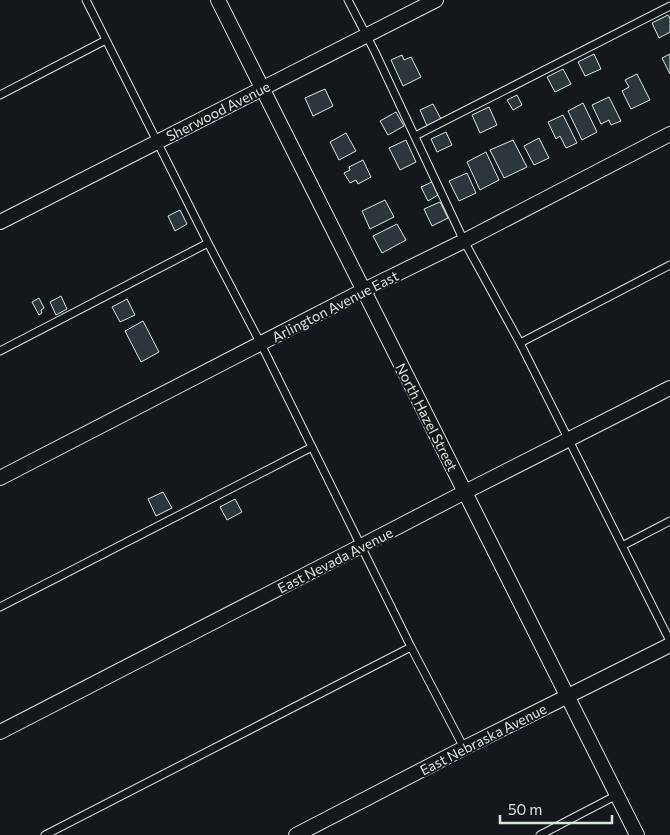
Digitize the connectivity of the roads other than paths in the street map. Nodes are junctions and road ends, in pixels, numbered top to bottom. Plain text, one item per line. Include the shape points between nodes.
1 (86, 0) edge
2 (218, 0) edge
3 (348, 0) edge
4 (436, 0) edge
5 (670, 6) edge
6 (366, 36) junction
7 (106, 40) junction
8 (262, 88) junction
9 (0, 95) edge
10 (670, 134) edge
11 (415, 136) junction
12 (157, 142) junction
13 (0, 222) edge
14 (464, 241) junction
15 (208, 243) junction
16 (670, 265) edge
17 (364, 290) junction
18 (520, 343) junction
19 (261, 344) junction
20 (0, 351) edge
21 (670, 388) edge
22 (568, 440) junction
23 (312, 447) junction
24 (0, 478) edge
25 (465, 492) junction
26 (670, 521) edge
27 (361, 546) junction
28 (622, 546) junction
29 (0, 607) edge
30 (670, 641) edge
31 (670, 645) edge
32 (411, 647) junction
33 (568, 696) junction
34 (0, 732) edge
35 (464, 748) junction
36 (617, 795) junction
37 (45, 835) edge
38 (296, 835) edge
39 (540, 835) edge
40 (637, 835) edge

1 - 7 lane
2 - 8 street, North Hazel Street
3 - 6 lane
4 - 6 street, Sherwood Avenue
5 - 11 lane
6 - 8 street, Sherwood Avenue
6 - 11 lane
7 - 9 lane
7 - 12 lane
8 - 12 street, Sherwood Avenue
8 - 17 street, North Hazel Street
10 - 14 street, Arlington Avenue East
11 - 14 lane
12 - 13 street, Sherwood Avenue
12 - 15 lane
14 - 17 street, Arlington Avenue East
14 - 18 lane
15 - 19 lane
15 - 20 lane
16 - 18 lane
17 - 19 street, Arlington Avenue East
17 - 25 street, North Hazel Street
18 - 22 lane
19 - 23 lane
19 - 24 street, Arlington Avenue East
21 - 22 street, East Nevada Avenue
22 - 25 street, East Nevada Avenue
22 - 28 lane
23 - 27 lane
23 - 29 lane
25 - 27 street, East Nevada Avenue
25 - 33 street, North Hazel Street
26 - 28 lane
27 - 32 lane
27 - 34 street, East Nevada Avenue
28 - 30 lane
31 - 33 street, East Nebraska Avenue
32 - 35 lane
32 - 37 lane
33 - 35 street, East Nebraska Avenue
33 - 36 street, North Hazel Street
35 - 38 street, East Nebraska Avenue
36 - 39 lane
36 - 40 street, North Hazel Street

